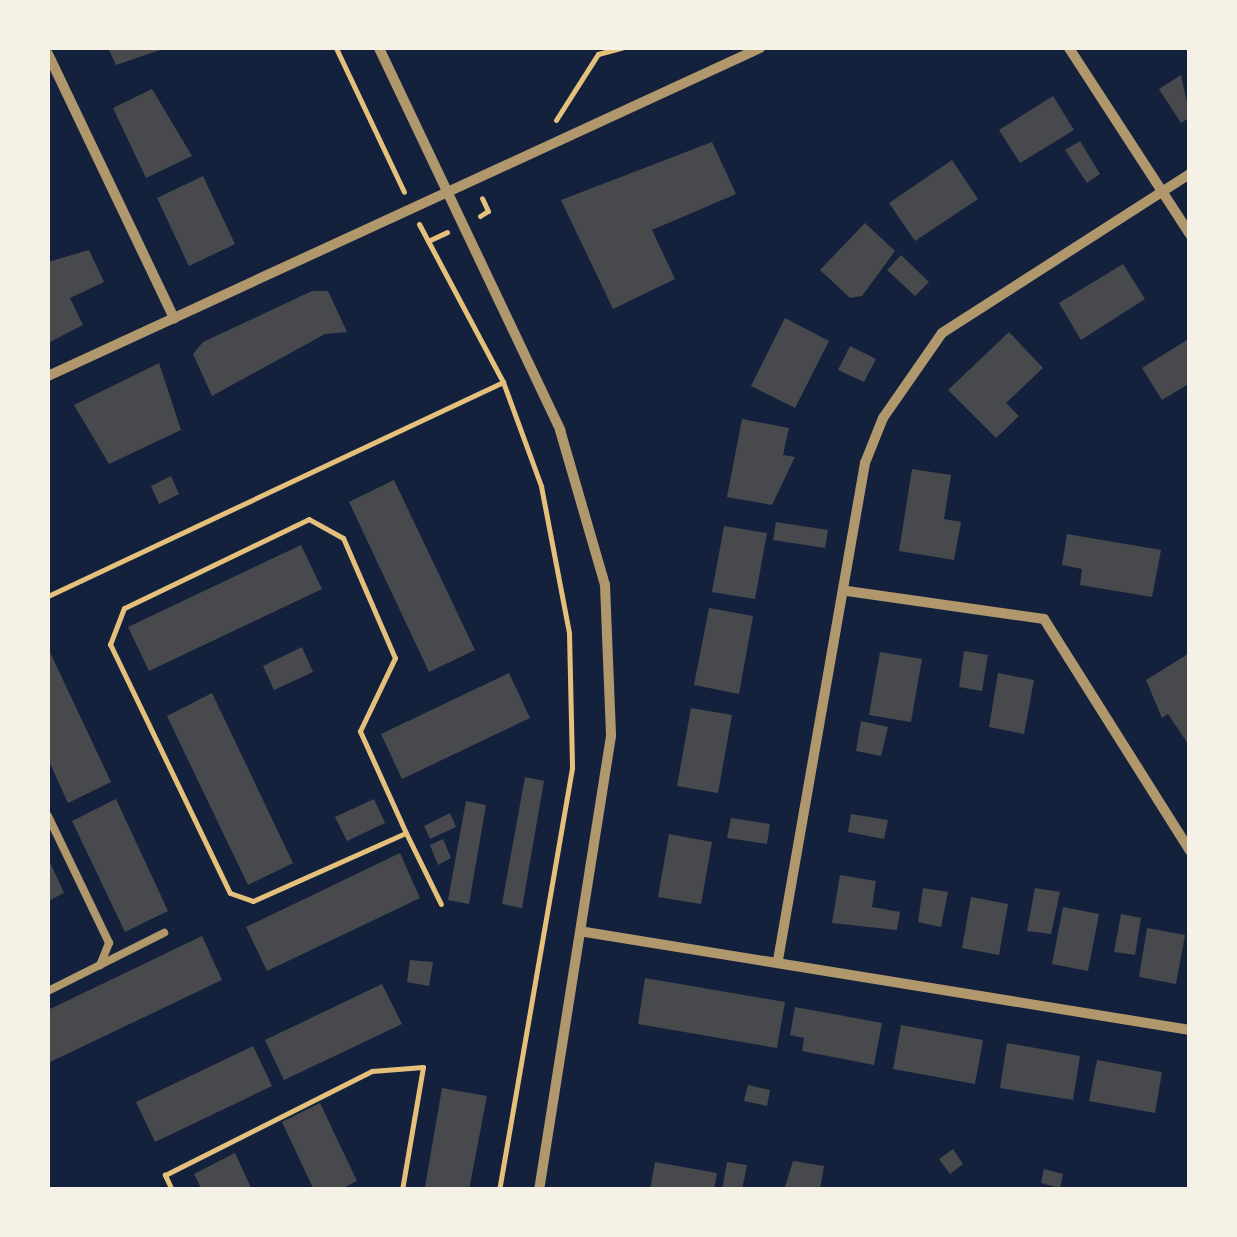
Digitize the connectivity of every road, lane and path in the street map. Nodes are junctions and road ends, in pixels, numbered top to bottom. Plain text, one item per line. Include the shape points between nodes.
1 (347, 48) edge
2 (380, 48) edge
3 (621, 48) edge
4 (760, 48) edge
5 (1070, 48) edge
6 (337, 50) edge
7 (48, 54) edge
8 (541, 152) junction
9 (1190, 174) edge
10 (1163, 191) junction
11 (450, 195) junction
12 (412, 207) junction
13 (1190, 234) edge
14 (174, 318) junction
15 (48, 376) edge
16 (503, 382) junction
17 (846, 591) junction
18 (48, 596) edge
19 (48, 816) edge
20 (406, 834) junction
21 (60, 843) junction
22 (48, 850) edge
23 (1190, 851) edge
24 (441, 904) dead end
25 (585, 932) junction
26 (164, 933) dead end
27 (778, 960) junction
28 (100, 965) junction
29 (48, 992) edge
30 (1190, 1030) edge
31 (172, 1190) edge
32 (402, 1190) edge
33 (500, 1190) edge
34 (539, 1190) edge

1 - 6 path
2 - 11 street
3 - 8 path via 598,54
4 - 8 street
5 - 10 street
6 - 12 path
7 - 14 street
8 - 11 street
9 - 10 street
10 - 13 street
10 - 17 street via 984,299 910,372 866,464
11 - 12 street
11 - 25 street via 560,430 604,585 610,736
12 - 14 street
12 - 16 path
14 - 15 street
16 - 18 path
16 - 33 path via 541,486 569,633 572,768
17 - 23 street via 1044,618
17 - 27 street
19 - 21 lane
20 - 20 path via 253,901 230,893 110,644 124,608 309,519 343,538 395,658 360,731
20 - 24 path
21 - 22 lane
21 - 28 lane via 108,943
25 - 27 street
25 - 34 street
26 - 28 lane
27 - 30 street
28 - 29 lane
31 - 32 path via 165,1175 372,1072 424,1067

